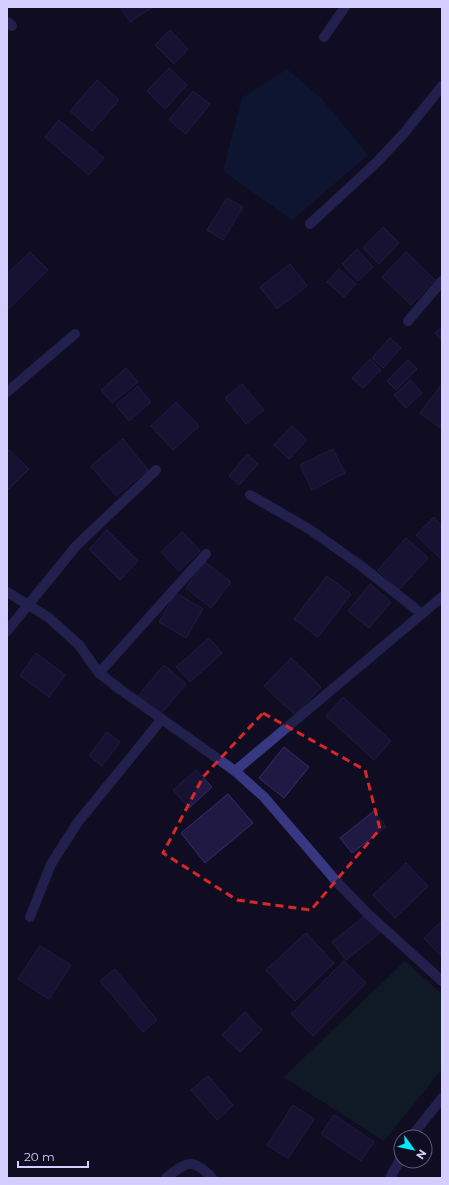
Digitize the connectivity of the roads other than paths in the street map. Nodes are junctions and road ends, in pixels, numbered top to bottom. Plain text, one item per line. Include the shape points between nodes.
1 (345, 7) edge
2 (324, 37) dead end
3 (442, 86) edge
4 (310, 224) dead end
5 (442, 281) edge
6 (408, 321) dead end
7 (74, 334) dead end
8 (7, 392) edge
9 (156, 470) dead end
10 (250, 495) dead end
11 (206, 554) dead end
12 (7, 592) edge
13 (442, 597) edge
14 (28, 605) junction
15 (422, 614) junction
16 (7, 632) edge
17 (99, 673) junction
18 (162, 719) junction
19 (235, 771) junction
20 (30, 917) dead end
21 (442, 981) edge
22 (442, 1098) edge
23 (417, 1129) edge
24 (395, 1169) edge
25 (166, 1178) edge
26 (212, 1178) edge
27 (390, 1178) edge

1 - 2 street
3 - 4 street via 378,161
5 - 6 street
7 - 8 street
9 - 14 street via 76,546
10 - 15 street via 309,529
11 - 17 street
12 - 14 street
13 - 15 street
14 - 16 street
14 - 17 street via 48,617 79,645
15 - 19 street
17 - 18 street
18 - 19 street
18 - 20 street via 70,834 51,864
19 - 21 street via 264,797 368,914
22 - 23 street
24 - 27 street
25 - 26 street via 188,1163 196,1164

